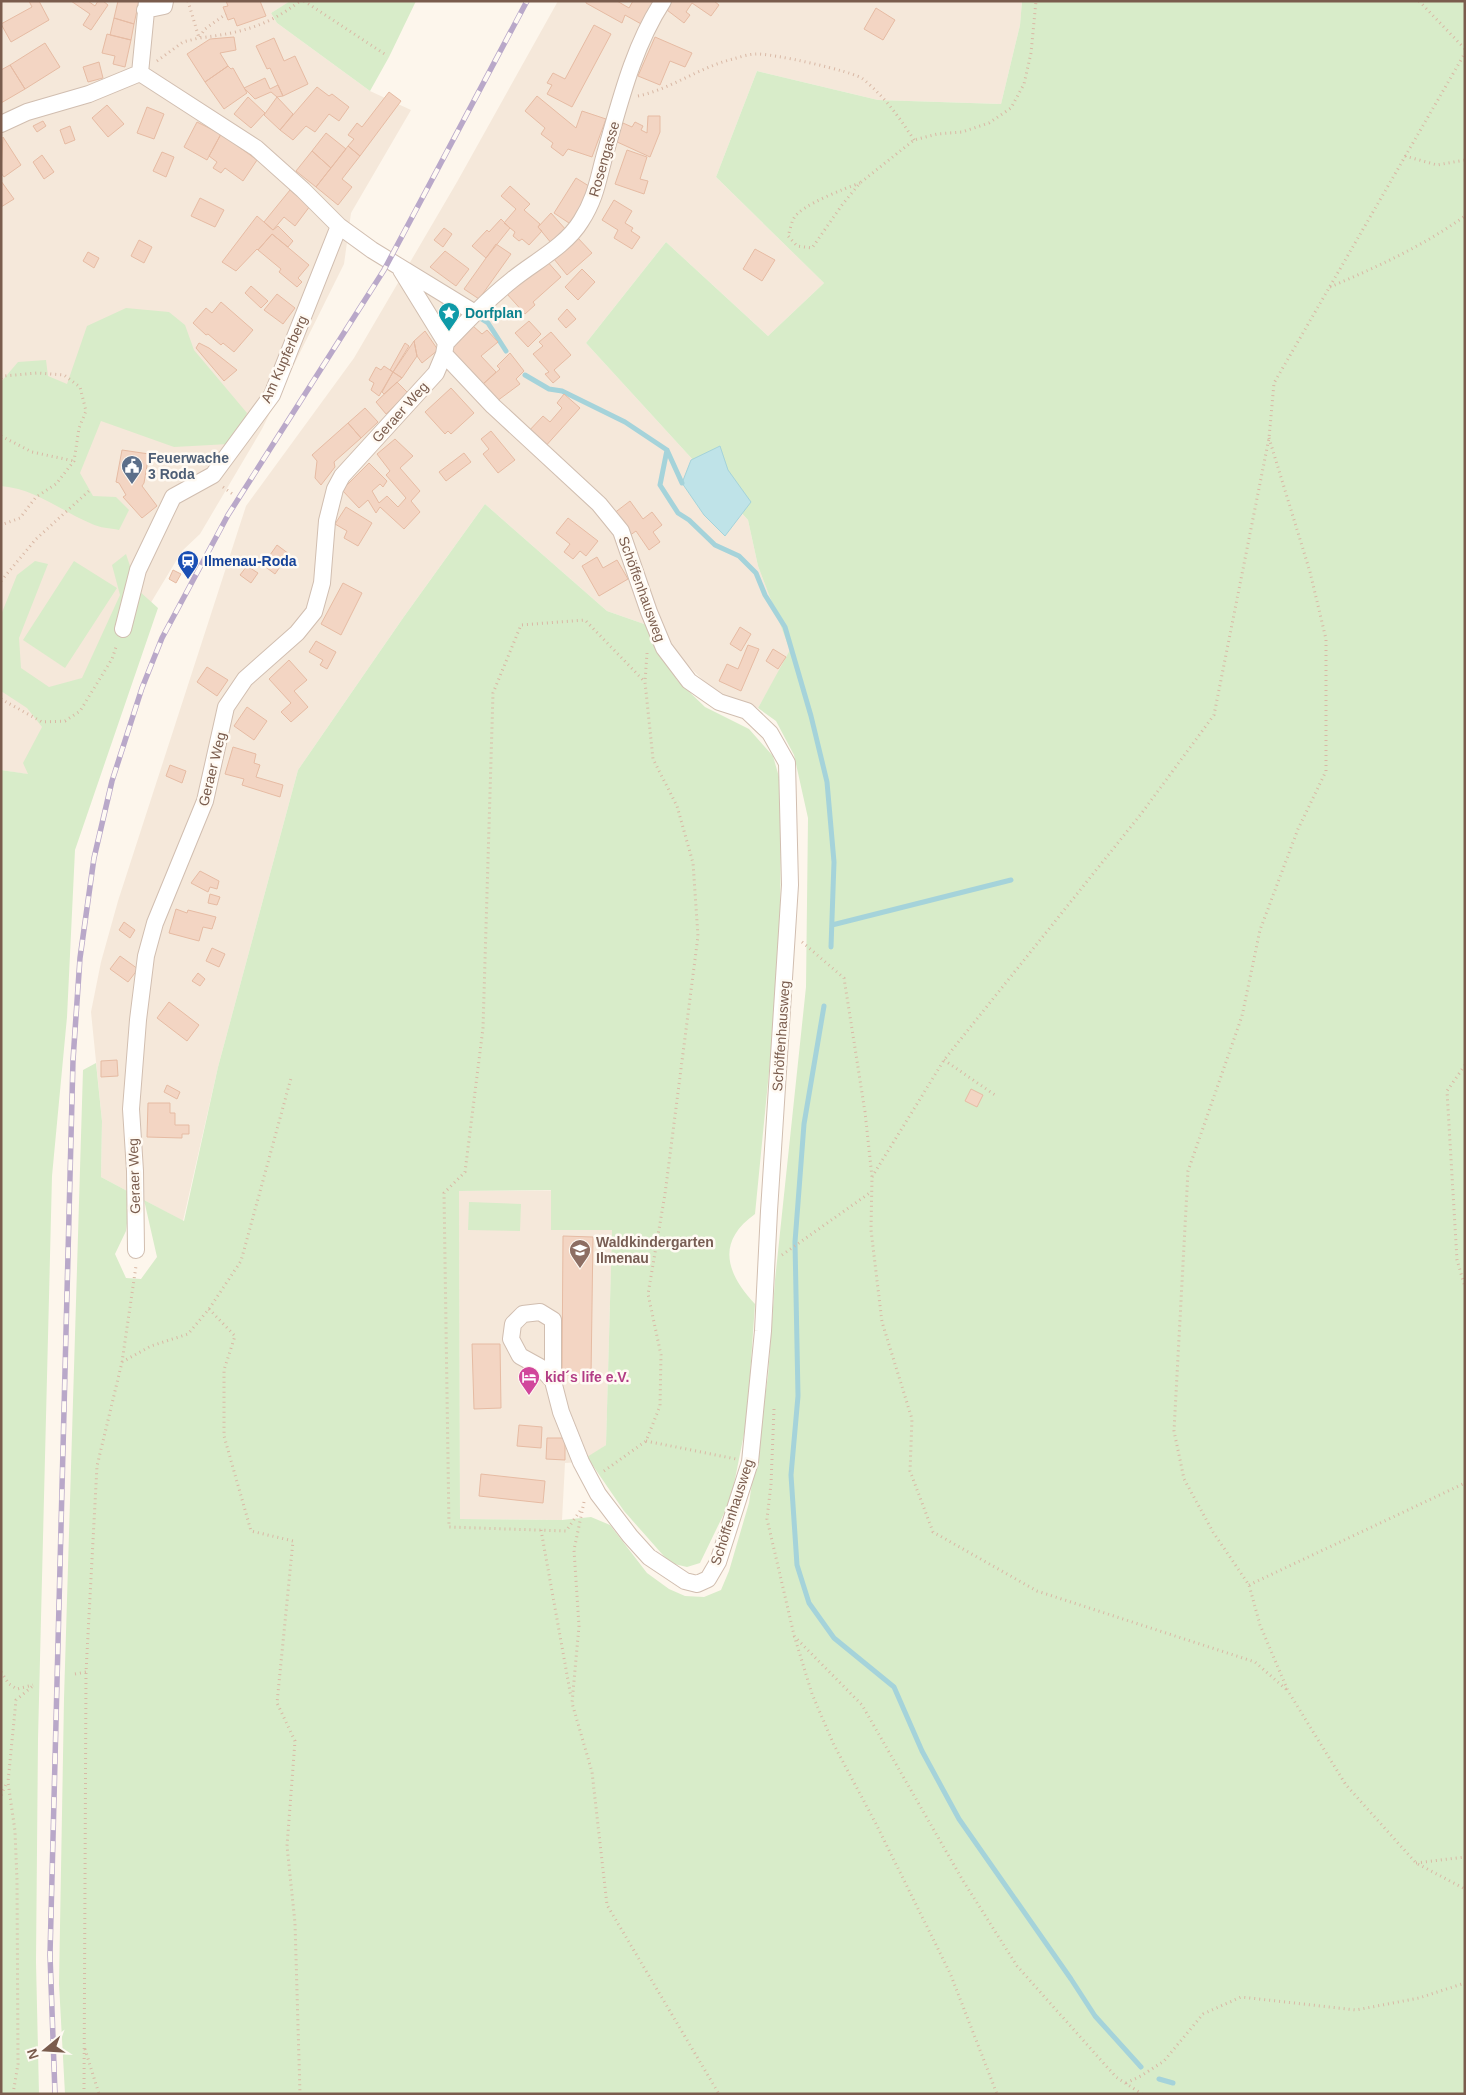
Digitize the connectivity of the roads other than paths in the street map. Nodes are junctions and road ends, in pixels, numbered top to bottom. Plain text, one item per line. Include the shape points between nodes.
1 (165, 1) edge
2 (662, 1) edge
3 (146, 6) edge
4 (140, 73) junction
5 (1, 124) edge
6 (339, 226) junction
7 (400, 269) junction
8 (478, 310) junction
9 (445, 348) junction
10 (123, 629) road end
11 (136, 1250) road end
12 (554, 1381) dead end

1 - 3 street via 164,6
2 - 8 street, Rosengasse via 642,40 621,100 595,196 580,223 564,240
3 - 4 street
4 - 5 street
4 - 6 street via 256,148
6 - 7 street
6 - 10 street, Am Kupferberg via 272,395 213,476 173,497 138,570
7 - 8 street
7 - 9 street
8 - 9 street
9 - 11 street, Geraer Weg via 436,373 342,476 335,489 327,520 322,583 314,612 297,633 245,679 226,707 205,801 146,956 131,1109
9 - 12 street, Schöffenhausweg via 493,406 600,504 621,531 664,648 689,681 719,702 746,710 770,733 787,763 790,885 763,1330 750,1462 718,1562 708,1579 697,1584 685,1581 649,1557 611,1513 591,1481 561,1412

